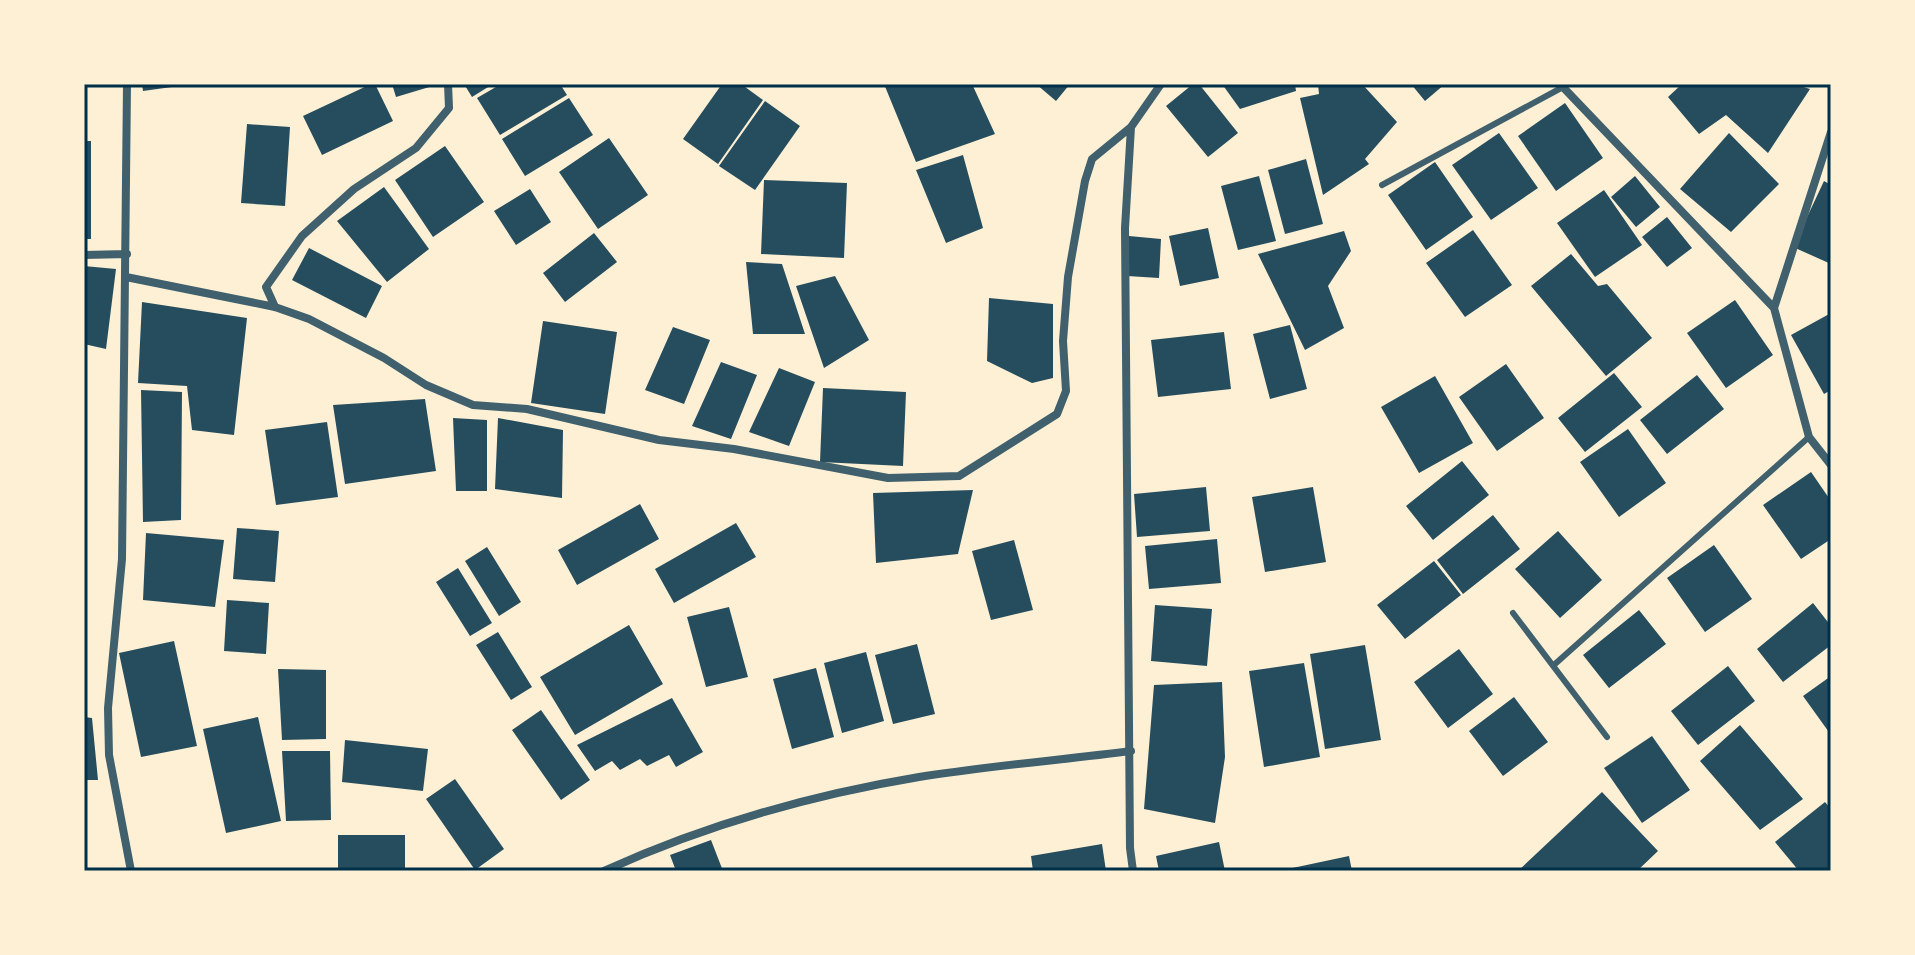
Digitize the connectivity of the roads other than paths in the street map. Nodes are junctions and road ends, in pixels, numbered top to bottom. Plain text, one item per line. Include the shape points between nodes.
1 (127, 84) edge
2 (448, 84) edge
3 (1161, 84) edge
4 (1562, 86) edge
5 (1131, 127) junction
6 (1831, 132) edge
7 (1382, 185) dead end
8 (127, 254) junction
9 (84, 255) edge
10 (126, 277) junction
11 (275, 307) junction
12 (1774, 308) junction
13 (1809, 437) junction
14 (1831, 465) edge
15 (1513, 613) dead end
16 (1555, 664) junction
17 (1607, 737) dead end
18 (1131, 751) junction
19 (131, 871) edge
20 (604, 871) edge
21 (1133, 871) edge

1 - 8 street
2 - 11 street via 449,108 416,148 354,189 302,236 266,287
3 - 5 street
4 - 7 lane
4 - 12 street
5 - 11 street via 1092,159 1085,181 1067,290 1066,391 1057,414 959,476 888,478 659,440 527,409 473,405 426,385 335,332
5 - 18 street via 1125,228
6 - 12 street
8 - 9 street
8 - 10 street
10 - 11 street
10 - 19 street via 122,559 108,708 109,755
12 - 13 street
13 - 14 street
13 - 16 lane
15 - 16 lane
16 - 17 lane
18 - 20 street via 919,777 826,797 707,829
18 - 21 street

